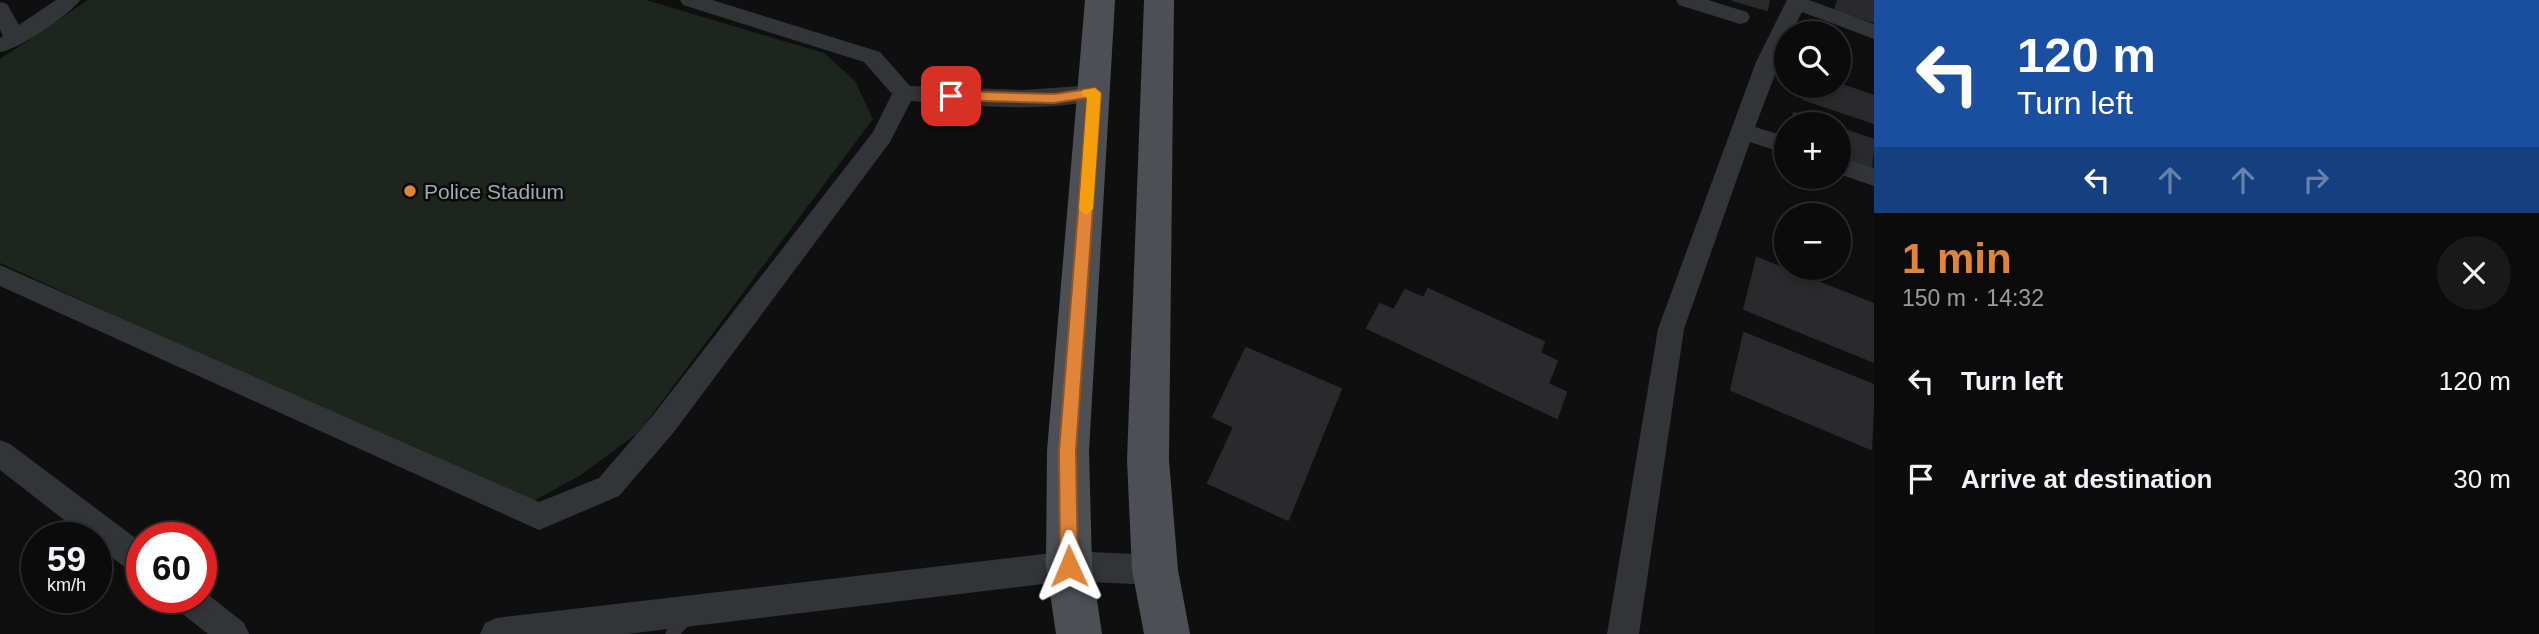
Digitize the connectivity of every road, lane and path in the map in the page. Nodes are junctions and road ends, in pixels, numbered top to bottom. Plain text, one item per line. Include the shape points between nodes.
1 (70, 0) edge
2 (690, 0) edge
3 (1100, 0) edge
4 (1159, 0) edge
5 (1686, 0) edge
6 (1797, 1) edge
7 (0, 9) edge
8 (1740, 17) dead end
9 (1874, 32) edge
10 (7, 43) edge
11 (904, 93) junction
12 (1095, 93) junction
13 (1742, 131) junction
14 (1774, 142) edge
15 (1851, 169) edge
16 (1874, 177) edge
17 (0, 275) edge
18 (0, 453) edge
19 (126, 550) edge
20 (1069, 566) junction
21 (1154, 570) junction
22 (695, 608) junction
23 (206, 613) edge
24 (233, 634) edge
25 (496, 634) edge
26 (672, 634) edge
27 (1079, 634) edge
28 (1167, 634) edge
29 (1623, 634) edge

1 - 10 street
2 - 11 street via 872,57
3 - 12 main road
4 - 21 main road via 1148,460
5 - 8 street
6 - 9 street
6 - 13 street via 1767,62
7 - 10 street
11 - 12 street via 999,99
11 - 17 street via 882,136 664,423 609,487 540,516
12 - 20 main road via 1068,451
13 - 14 street
13 - 29 street via 1671,329
15 - 16 street
18 - 19 street
20 - 21 street
20 - 22 street
20 - 27 main road
21 - 28 main road
22 - 25 street
22 - 26 lane
23 - 24 street

